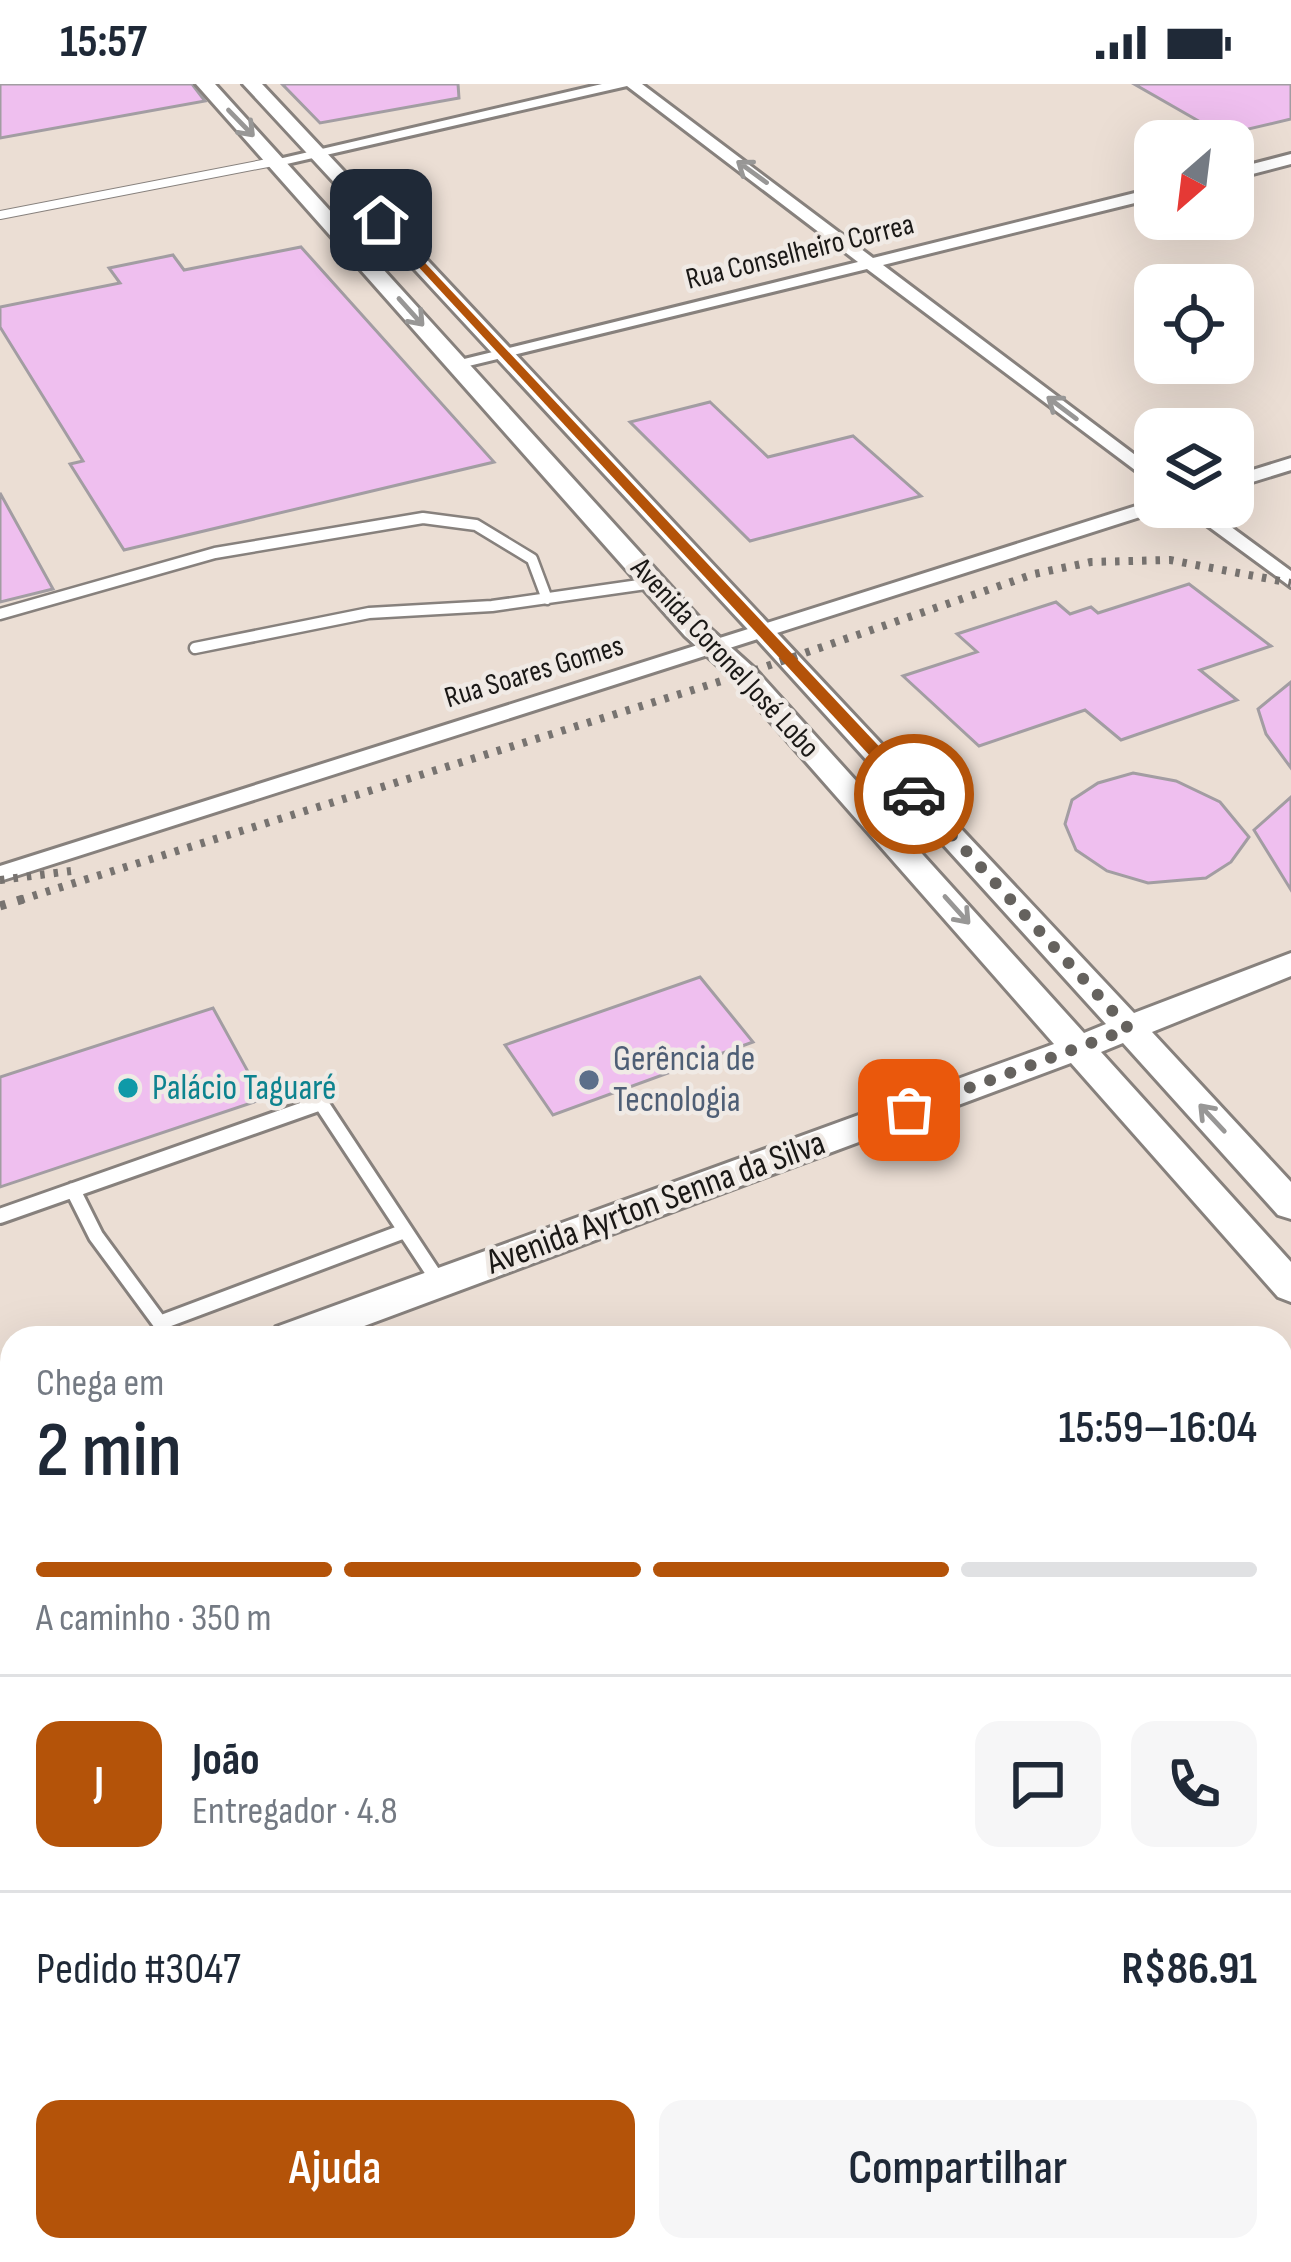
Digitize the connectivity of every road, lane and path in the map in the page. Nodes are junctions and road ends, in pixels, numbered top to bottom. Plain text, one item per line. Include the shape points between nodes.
1 (205, 84) edge
2 (252, 84) edge
3 (621, 84) edge
4 (633, 84) edge
5 (318, 152) junction
6 (1291, 159) edge
7 (278, 161) junction
8 (1254, 169) edge
9 (1134, 198) edge
10 (0, 214) edge
11 (871, 261) junction
12 (507, 354) junction
13 (458, 366) junction
14 (1134, 463) edge
15 (1291, 464) edge
16 (1254, 475) edge
17 (1134, 513) edge
18 (1220, 528) edge
19 (1291, 580) edge
20 (653, 583) junction
21 (547, 599) junction
22 (0, 614) edge
23 (765, 631) junction
24 (714, 647) junction
25 (195, 648) dead end
26 (0, 874) edge
27 (1291, 964) edge
28 (1129, 1029) junction
29 (1080, 1047) junction
30 (74, 1190) junction
31 (1291, 1204) edge
32 (0, 1216) edge
33 (402, 1232) junction
34 (439, 1282) junction
35 (1291, 1287) edge
36 (163, 1322) junction
37 (165, 1326) edge
38 (322, 1326) edge

1 -> 7 street, Avenida Coronel José Lobo
2 - 5 street, Avenida Coronel José Lobo
3 - 5 street
11 -> 4 street
5 - 7 street
5 - 12 street, Avenida Coronel José Lobo
6 - 8 street
7 - 10 lane
7 -> 13 street, Avenida Coronel José Lobo
9 - 11 street, Rua Conselheiro Correa
11 - 12 street, Rua Conselheiro Correa
14 -> 11 street
12 - 13 street, Rua Conselheiro Correa
12 - 23 street, Avenida Coronel José Lobo
13 - 20 street, Avenida Coronel José Lobo
15 - 16 street
17 - 23 street, Rua Soares Gomes
18 - 19 street
20 - 21 lane
20 - 24 street, Avenida Coronel José Lobo
21 - 22 lane via 532,559 476,526 423,518 215,553
21 - 25 lane via 370,613
23 - 24 street, Rua Soares Gomes
23 - 28 street, Avenida Coronel José Lobo
24 - 26 street, Rua Soares Gomes
24 -> 29 street, Avenida Coronel José Lobo
27 - 28 street, Avenida Ayrton Senna da Silva
28 - 29 street, Avenida Ayrton Senna da Silva
31 -> 28 street, Avenida Coronel José Lobo
29 - 34 street, Avenida Ayrton Senna da Silva
29 - 35 street, Avenida Coronel José Lobo
30 - 32 lane
30 - 33 lane via 322,1103
30 - 36 lane via 96,1237
33 - 34 lane
33 - 36 lane
34 - 38 street, Avenida Ayrton Senna da Silva
36 - 37 lane

